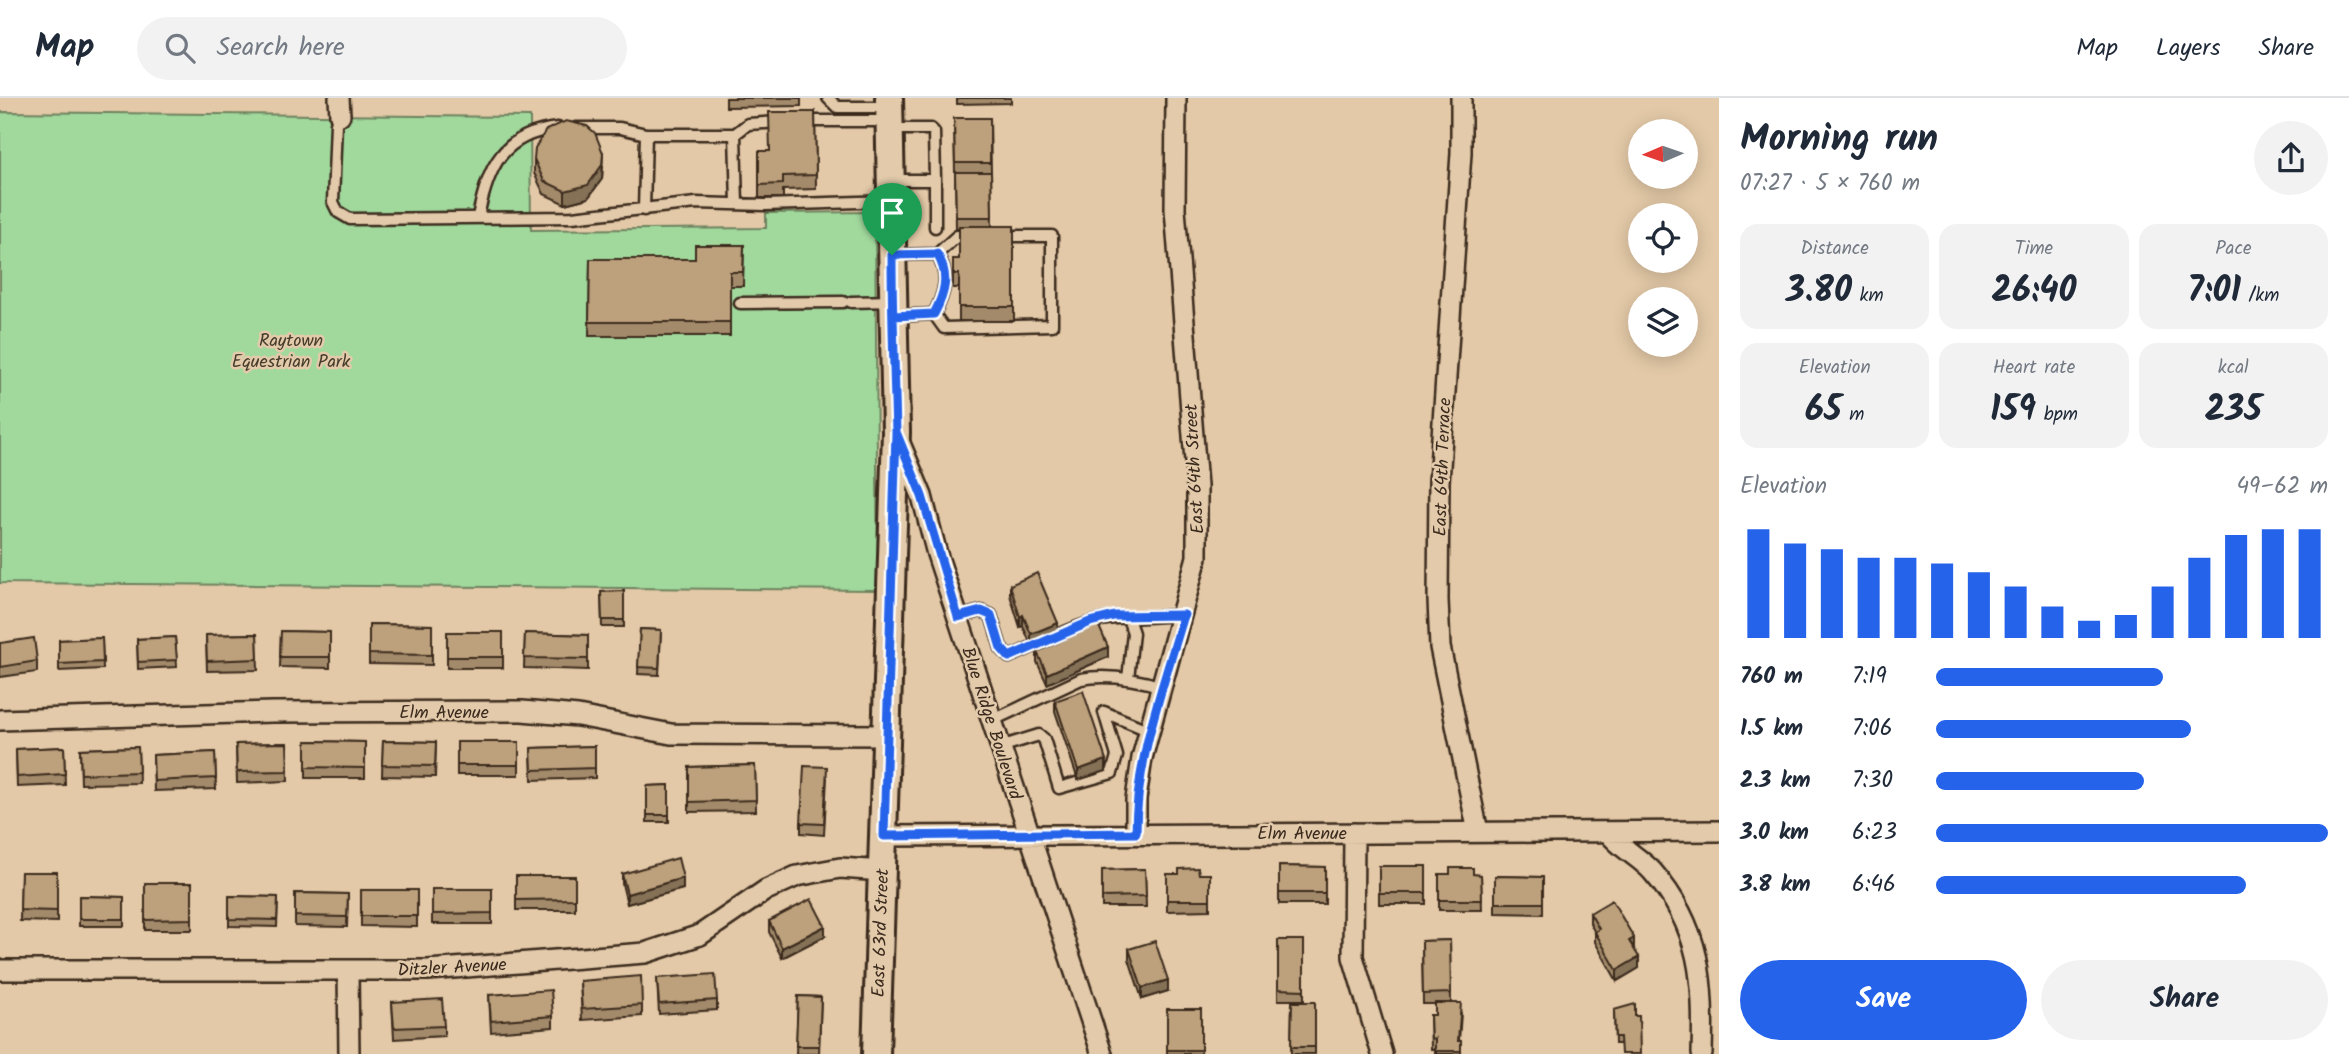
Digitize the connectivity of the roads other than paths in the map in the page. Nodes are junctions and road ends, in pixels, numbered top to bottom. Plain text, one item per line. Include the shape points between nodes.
1 (828, 98) edge
2 (1176, 98) edge
3 (1461, 98) edge
4 (340, 106) edge
5 (890, 114) edge
6 (800, 121) edge
7 (786, 122) edge
8 (646, 134) junction
9 (735, 134) junction
10 (935, 180) junction
11 (891, 191) junction
12 (737, 204) junction
13 (644, 210) junction
14 (478, 217) junction
15 (935, 227) dead end
16 (937, 254) junction
17 (892, 255) junction
18 (740, 303) dead end
19 (892, 309) junction
20 (934, 314) junction
21 (896, 432) junction
22 (1184, 615) junction
23 (958, 617) junction
24 (1128, 618) junction
25 (1128, 679) junction
26 (1163, 687) junction
27 (0, 720) edge
28 (992, 721) junction
29 (1150, 730) junction
30 (887, 735) junction
31 (1000, 747) junction
32 (1719, 831) edge
33 (1478, 832) junction
34 (1608, 832) junction
35 (1136, 833) junction
36 (1354, 833) junction
37 (1028, 834) junction
38 (884, 836) junction
39 (883, 871) junction
40 (0, 970) edge
41 (348, 971) junction
42 (349, 1054) edge
43 (876, 1054) edge
44 (1102, 1054) edge
45 (1382, 1054) edge
46 (1702, 1054) edge

1 - 5 lane via 836,107
2 - 22 street, East 64th Street via 1175,209 1197,486 1197,557
3 - 33 street, East 64th Terrace via 1438,482 1438,600 1440,647
4 - 14 lane via 332,202 338,212 350,219
5 - 6 lane
5 - 10 lane via 932,129
5 - 11 main road, East 63rd Street
7 - 9 lane via 748,124
8 - 9 lane
8 - 13 lane
8 - 14 lane via 620,128 536,131 503,151 488,179
9 - 12 lane
10 - 11 lane
10 - 15 lane
11 - 12 lane
11 - 17 main road, East 63rd Street
12 - 13 lane via 696,203
13 - 14 lane via 572,217
16 - 17 lane
16 - 20 lane via 945,267 945,294
16 - 20 lane via 957,236 1052,236 1052,326 944,328
17 - 19 main road, East 63rd Street
18 - 19 lane via 847,302
19 - 20 lane
19 - 21 main road, East 63rd Street
21 - 23 street, Blue Ridge Boulevard via 922,496
21 - 30 main road, East 63rd Street
22 - 24 lane
22 - 26 street, East 64th Street
23 - 24 lane via 981,611 991,615 1001,648 1009,657 1090,622
23 - 28 street, Blue Ridge Boulevard
24 - 25 lane via 1133,632
25 - 26 lane
25 - 28 lane via 1081,679
26 - 29 street, East 64th Street
27 - 30 street, Elm Avenue via 522,711 578,716 671,734
28 - 31 street, Blue Ridge Boulevard
29 - 31 lane via 1104,712 1117,756 1112,773 1067,788 1059,788 1039,735
29 - 35 street, East 64th Street via 1136,799
30 - 38 main road, East 63rd Street
31 - 37 street, Blue Ridge Boulevard
32 - 34 street, Elm Avenue
33 - 34 street, Elm Avenue
33 - 36 street, Elm Avenue
34 - 46 street via 1671,894 1689,929 1704,1000
35 - 36 street, Elm Avenue
35 - 37 street, Elm Avenue
36 - 45 street via 1353,957
37 - 38 street, Elm Avenue
37 - 44 street, Blue Ridge Boulevard
38 - 39 main road, East 63rd Street
39 - 41 street, Ditzler Avenue via 840,868 797,876 766,890 700,935 645,953 428,970
39 - 43 main road, East 63rd Street
40 - 41 street, Ditzler Avenue
41 - 42 street

